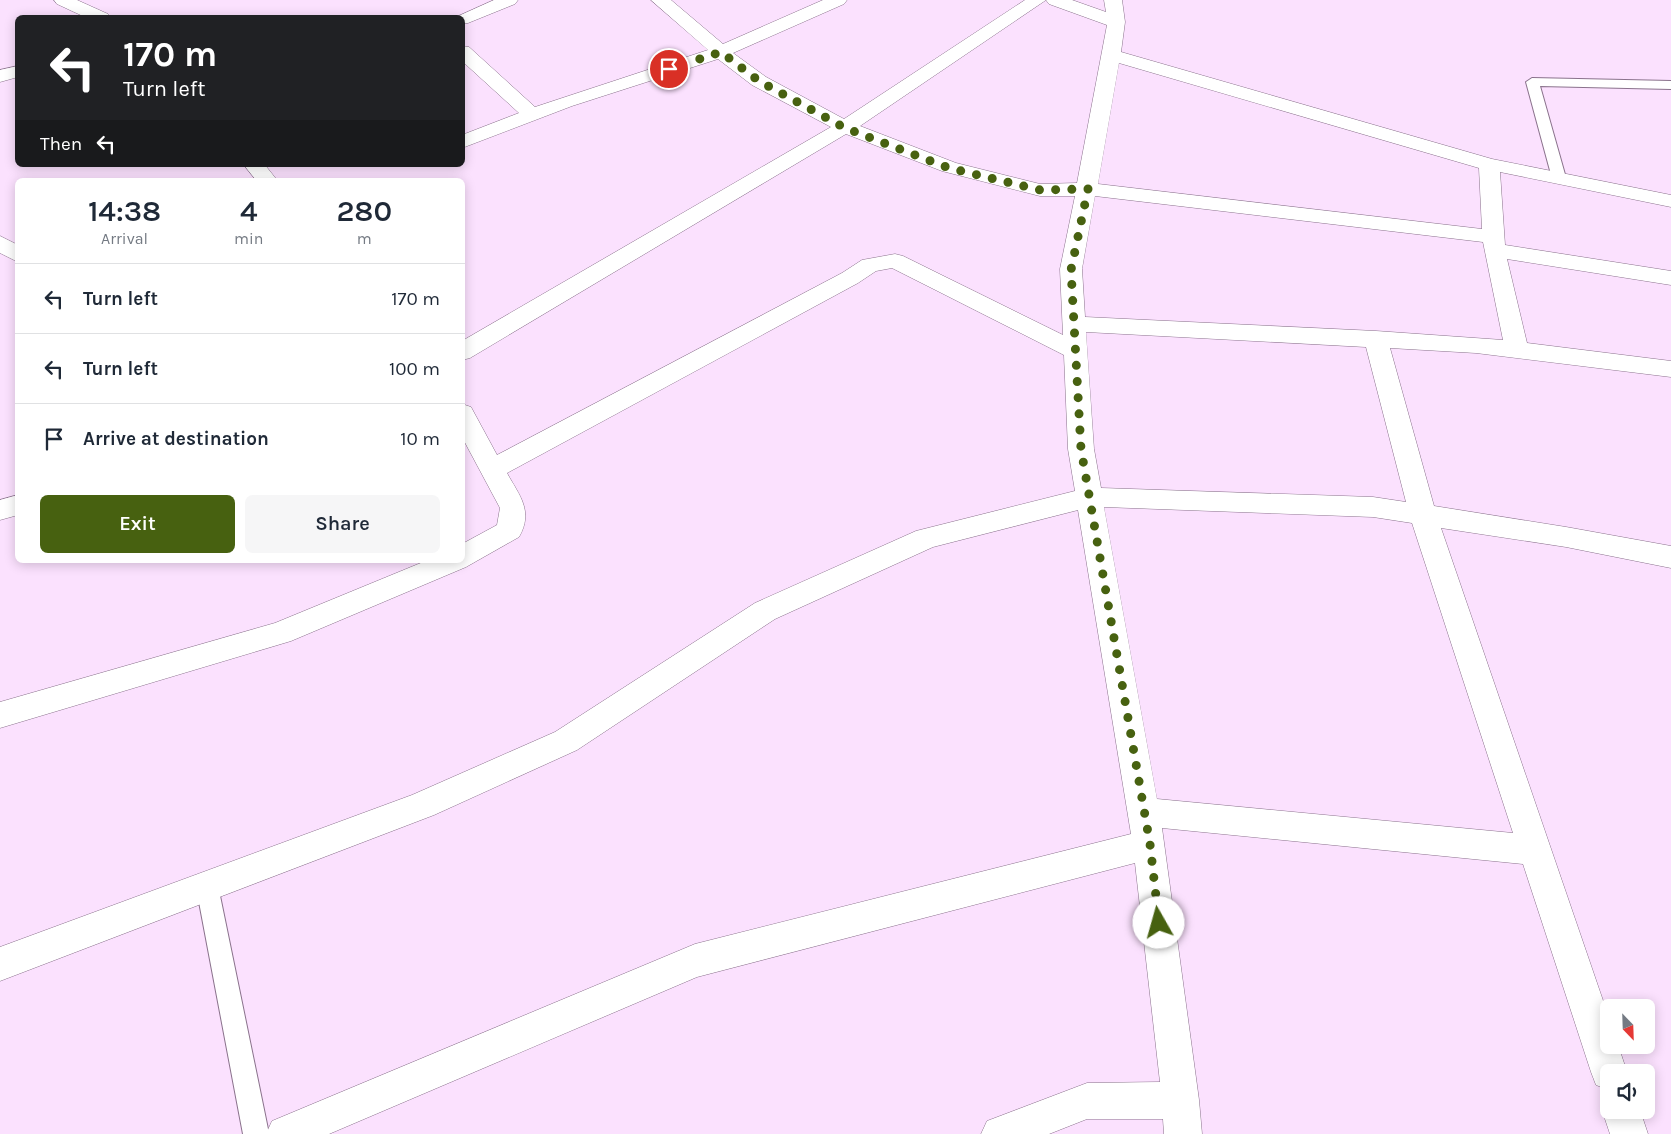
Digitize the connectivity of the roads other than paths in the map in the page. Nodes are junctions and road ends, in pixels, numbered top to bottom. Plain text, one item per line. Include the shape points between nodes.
1 (63, 0) edge
2 (509, 0) edge
3 (660, 0) edge
4 (838, 0) edge
5 (1037, 0) edge
6 (1055, 0) edge
7 (1114, 11) edge
8 (96, 15) edge
9 (465, 18) edge
10 (721, 52) junction
11 (465, 54) edge
12 (1111, 55) junction
13 (15, 72) edge
14 (0, 76) edge
15 (1671, 85) edge
16 (533, 115) junction
17 (845, 128) junction
18 (465, 141) edge
19 (1489, 164) junction
20 (256, 167) edge
21 (265, 178) edge
22 (1560, 178) junction
23 (1088, 189) junction
24 (1671, 201) edge
25 (0, 243) edge
26 (1494, 244) junction
27 (15, 254) edge
28 (1671, 278) edge
29 (1074, 324) junction
30 (1376, 339) junction
31 (465, 350) edge
32 (1518, 350) junction
33 (1076, 351) junction
34 (1671, 368) edge
35 (465, 419) edge
36 (492, 469) junction
37 (1091, 497) junction
38 (15, 506) edge
39 (0, 510) edge
40 (1423, 515) junction
41 (465, 556) edge
42 (1671, 556) edge
43 (449, 563) edge
44 (0, 715) edge
45 (1146, 828) junction
46 (1534, 850) junction
47 (208, 886) junction
48 (0, 964) edge
49 (1606, 1064) edge
50 (1182, 1117) edge
51 (1624, 1119) edge
52 (256, 1134) edge
53 (286, 1134) edge
54 (1000, 1134) edge
55 (1630, 1134) edge

1 - 8 street
2 - 9 street
3 - 10 street
4 - 10 street
5 - 17 street
6 - 7 street
7 - 12 street
10 - 16 street
10 - 17 street via 759,81
11 - 16 street
12 - 19 street
12 - 23 street
13 - 14 street
15 - 22 lane via 1532,82
16 - 18 street
17 - 23 street via 949,168 1040,190
17 - 31 street
19 - 22 street
19 - 26 street
20 - 21 street
22 - 24 street
23 - 26 street
23 - 29 street via 1071,270
25 - 27 street
26 - 28 street
26 - 32 street
29 - 30 street
29 - 33 street
30 - 32 street via 1476,344
30 - 40 street
32 - 34 street
33 - 36 street via 895,261 870,265
33 - 37 street via 1081,449
35 - 36 street
36 - 41 street via 513,508 510,530
37 - 40 street via 1373,507
37 - 45 street
37 - 47 street via 926,538 765,611 566,741 423,805
38 - 39 street
40 - 42 street
40 - 46 street
43 - 44 street via 281,632
45 - 46 street
45 - 50 street
45 - 53 street via 695,961
46 - 49 street
47 - 48 street
47 - 52 lane
50 - 54 street via 1087,1102
51 - 55 street

